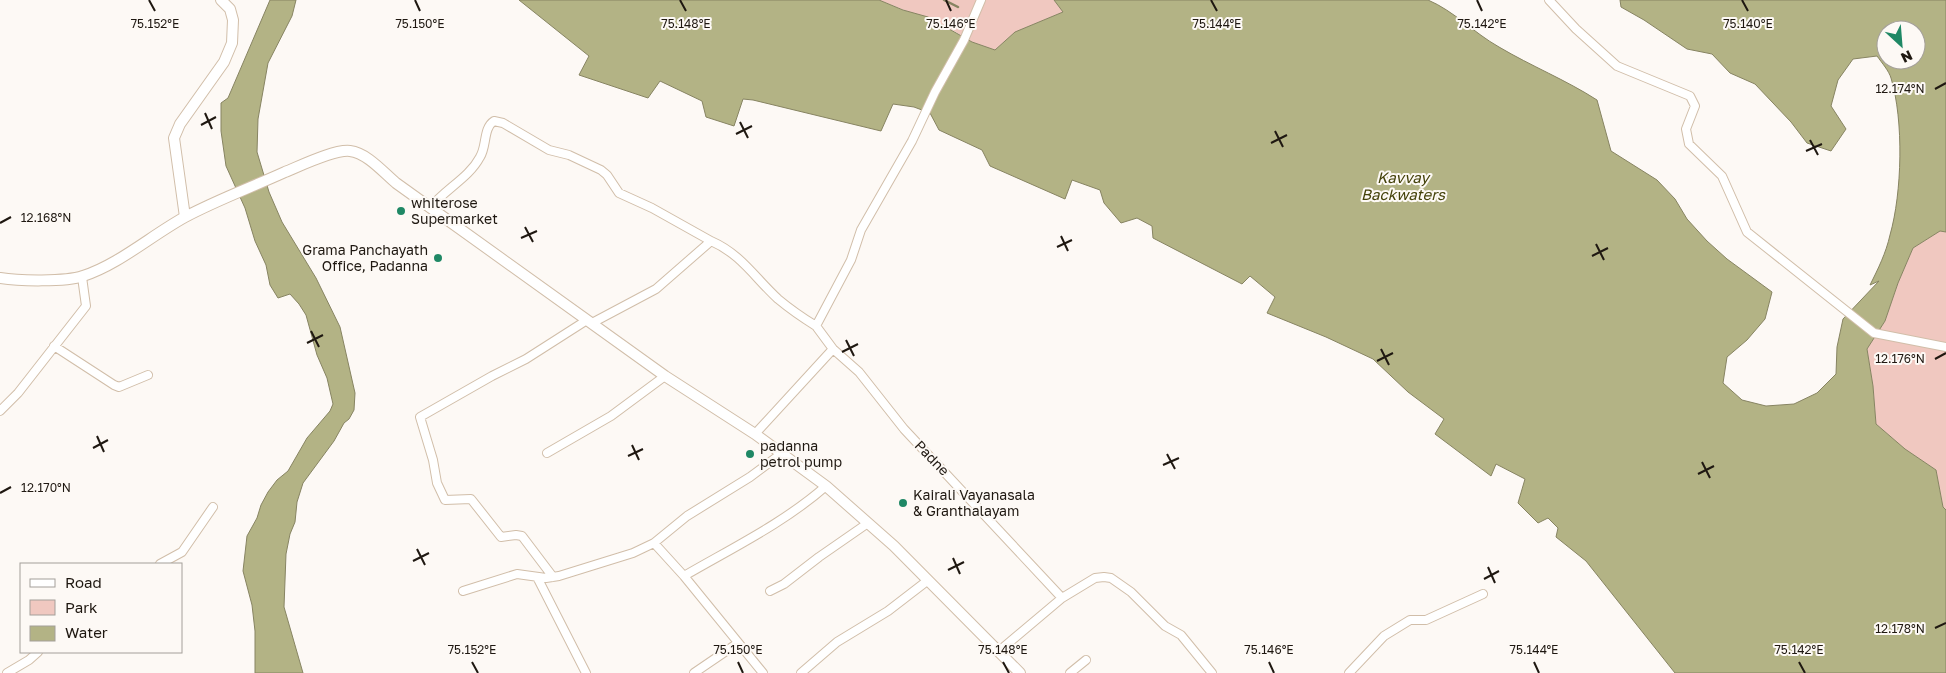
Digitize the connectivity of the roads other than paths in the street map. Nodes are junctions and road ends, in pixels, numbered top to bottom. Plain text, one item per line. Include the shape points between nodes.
1 (221, 0) edge
2 (982, 0) edge
3 (1549, 0) edge
4 (430, 208) junction
5 (185, 217) junction
6 (711, 241) junction
7 (82, 277) junction
8 (0, 278) edge
9 (589, 321) junction
10 (816, 326) junction
11 (54, 346) junction
12 (1946, 347) edge
13 (834, 350) junction
14 (148, 375) dead end
15 (665, 376) junction
16 (0, 411) edge
17 (755, 434) junction
18 (547, 453) dead end
19 (781, 454) junction
20 (826, 486) junction
21 (213, 507) dead end
22 (868, 523) junction
23 (654, 543) junction
24 (162, 563) edge
25 (684, 576) junction
26 (537, 577) junction
27 (553, 577) junction
28 (927, 581) junction
29 (463, 591) dead end
30 (770, 591) dead end
31 (1483, 594) dead end
32 (1062, 598) junction
33 (738, 643) junction
34 (999, 651) junction
35 (37, 653) edge
36 (1086, 660) dead end
37 (7, 673) edge
38 (586, 673) edge
39 (694, 673) edge
40 (763, 673) edge
41 (801, 673) edge
42 (1020, 673) edge
43 (1070, 673) edge
44 (1212, 673) edge
45 (1350, 673) edge

1 - 5 main road via 230,9 234,20 232,43 224,62 180,124 174,138
2 - 10 street via 912,141 861,230 851,260
3 - 12 street via 1617,66 1690,96 1695,106 1686,129 1689,144 1722,176 1747,232 1874,333
4 - 5 main road via 358,154 349,151 307,163
4 - 6 street, Padne via 480,159 487,130 494,121 549,150 569,155 600,170 619,194 652,208
4 - 9 main road
5 - 7 main road
6 - 9 street via 656,289
6 - 10 street, Padne via 744,262 779,299
7 - 8 main road via 45,280
7 - 11 street via 86,306
9 - 15 main road
9 - 27 street via 420,417 437,483 445,500 470,499 501,537 522,536
10 - 13 street, Padne
11 - 14 street via 118,387
11 - 16 street
13 - 17 street
13 - 32 street, Padne via 859,372 904,429
15 - 17 main road
15 - 18 street via 612,416
17 - 19 main road
19 - 20 main road
19 - 23 street via 687,516
20 - 22 main road
20 - 25 street via 761,532
21 - 24 street via 182,552
22 - 28 main road
22 - 30 street
23 - 25 street
23 - 27 street via 633,553
25 - 33 street
26 - 27 street
26 - 29 street via 518,574
26 - 38 street
28 - 34 main road
28 - 41 street via 888,611 837,642
31 - 45 street via 1426,620 1410,620 1396,628 1384,636
32 - 34 street
32 - 44 street via 1095,578 1111,578 1132,592 1165,626 1181,635
33 - 39 street
33 - 40 street
34 - 42 main road
35 - 37 street
36 - 43 street

